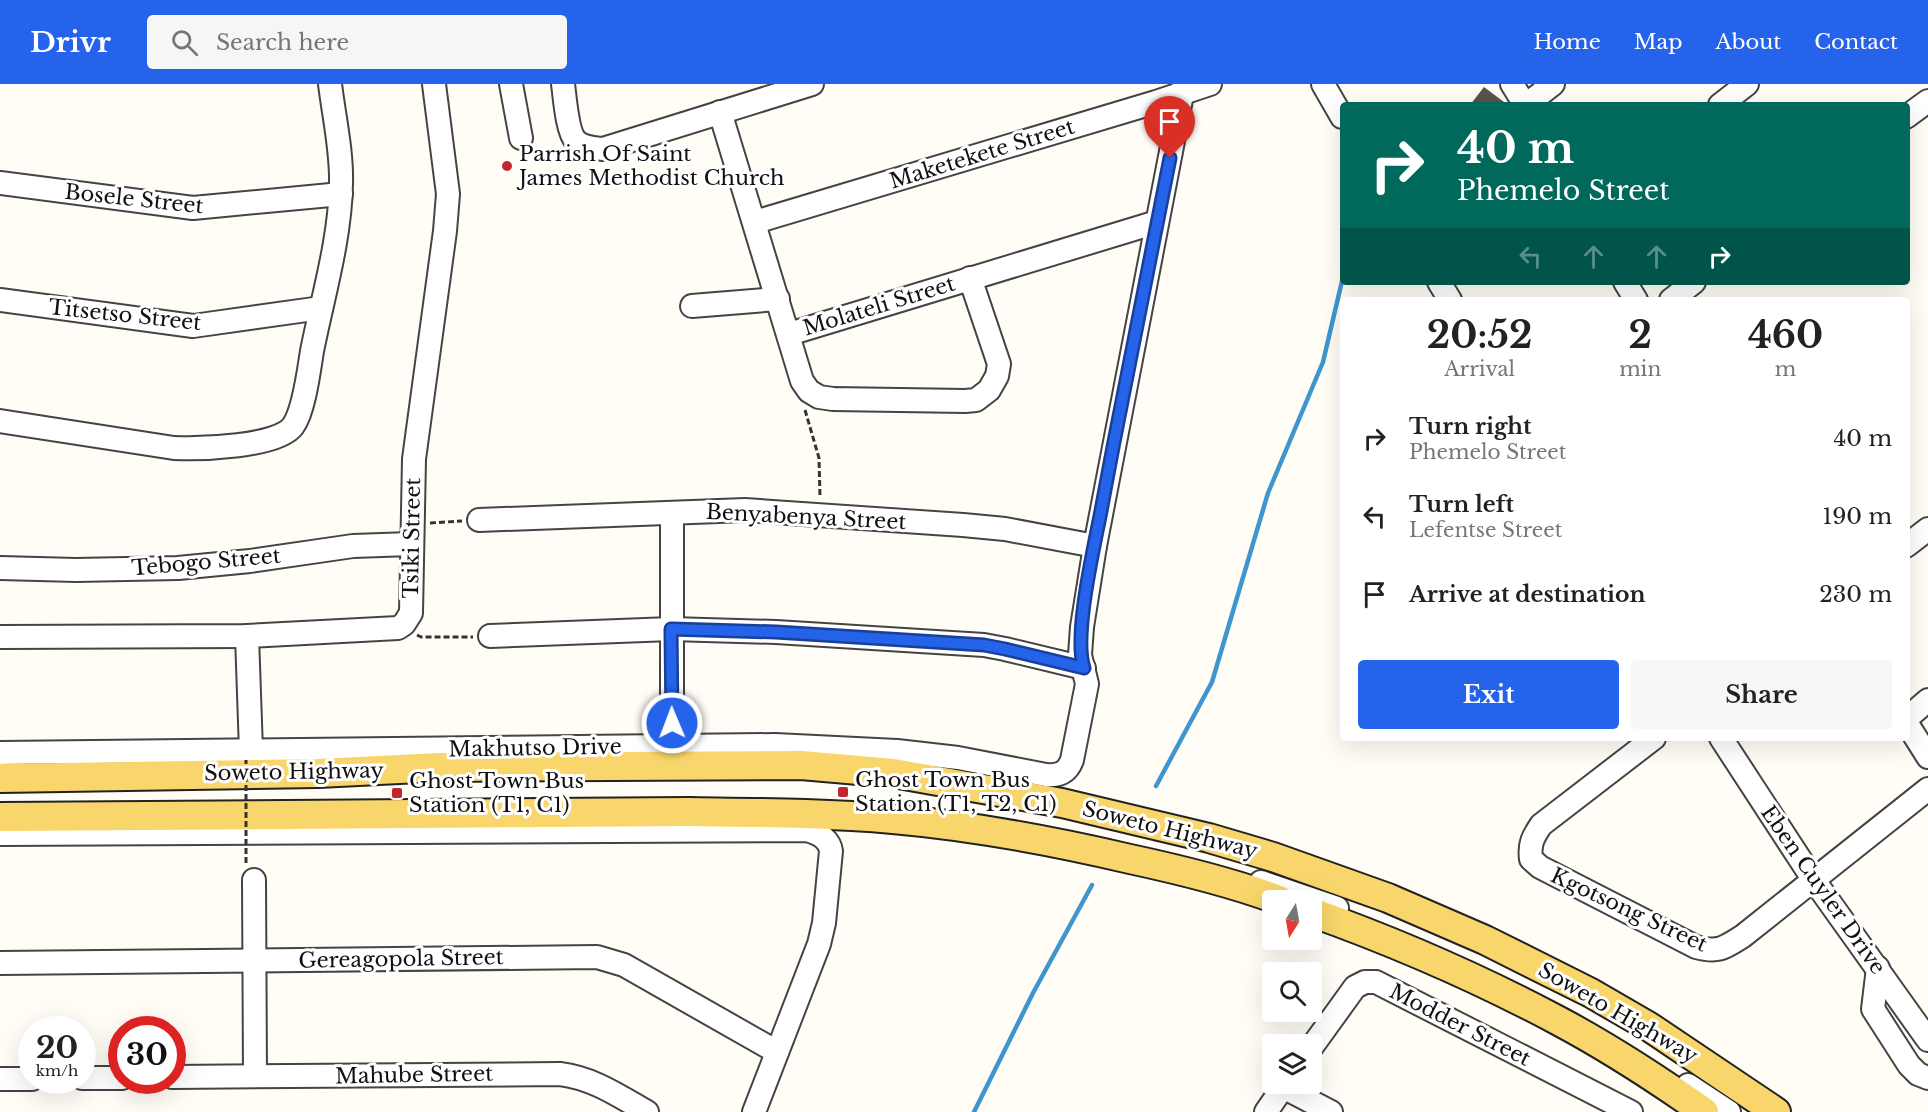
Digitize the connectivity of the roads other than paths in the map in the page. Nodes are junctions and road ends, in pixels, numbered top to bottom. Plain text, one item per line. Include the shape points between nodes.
1 (330, 84) edge
2 (434, 84) edge
3 (511, 84) edge
4 (563, 84) edge
5 (812, 84) edge
6 (1210, 84) edge
7 (1323, 84) edge
8 (1512, 84) edge
9 (1553, 84) edge
10 (1748, 84) edge
11 (1183, 89) edge
12 (1928, 101) edge
13 (1524, 102) edge
14 (1530, 102) edge
15 (1724, 102) edge
16 (720, 112) junction
17 (1340, 114) edge
18 (1910, 114) edge
19 (521, 138) dead end
20 (0, 183) edge
21 (341, 194) junction
22 (755, 222) junction
23 (1157, 222) junction
24 (970, 278) junction
25 (1690, 285) edge
26 (1675, 297) edge
27 (778, 299) junction
28 (0, 300) edge
29 (692, 306) dead end
30 (321, 308) junction
31 (789, 334) junction
32 (0, 421) edge
33 (672, 513) junction
34 (479, 520) road end
35 (1928, 529) edge
36 (411, 534) junction
37 (1910, 543) edge
38 (1095, 546) junction
39 (0, 568) edge
40 (671, 629) junction
41 (248, 636) junction
42 (490, 636) road end
43 (0, 637) edge
44 (1084, 668) junction
45 (1928, 700) edge
46 (1910, 716) edge
47 (1910, 727) edge
48 (1650, 741) edge
49 (1723, 741) edge
50 (0, 753) edge
51 (249, 755) junction
52 (672, 756) junction
53 (1928, 758) edge
54 (0, 778) edge
55 (0, 789) edge
56 (1928, 789) edge
57 (0, 806) edge
58 (0, 817) edge
59 (0, 834) edge
60 (250, 872) road end
61 (1813, 879) junction
62 (1262, 895) edge
63 (1322, 916) edge
64 (254, 960) junction
65 (0, 963) edge
66 (1878, 968) junction
67 (1321, 1034) edge
68 (1928, 1040) edge
69 (777, 1052) junction
70 (255, 1076) junction
71 (186, 1077) edge
72 (18, 1078) edge
73 (1928, 1078) edge
74 (0, 1079) edge
75 (1279, 1094) edge
76 (1300, 1094) edge
77 (647, 1112) edge
78 (754, 1112) edge
79 (1266, 1112) edge
80 (1331, 1112) edge
81 (1631, 1112) edge
82 (1704, 1112) edge
83 (1729, 1112) edge
84 (1755, 1112) edge
85 (1776, 1112) edge

1 - 21 street
2 - 36 street, Tsiki Street via 448,194 417,427
3 - 19 street
4 - 16 street via 571,134 576,142 593,148 611,147
5 - 16 street
6 - 11 street, Maketekete Street
7 - 17 street
8 - 13 street
9 - 14 street
10 - 15 street
11 - 22 street, Maketekete Street
11 - 23 street
12 - 18 street
16 - 22 street, Molateli Street
20 - 21 street, Bosele Street via 193,208
21 - 30 street
22 - 27 street, Molateli Street
23 - 24 street, Molateli Street
23 - 38 street
24 - 31 street, Molateli Street
24 - 31 street, Molateli Street via 999,364 993,385 981,397 964,401 819,397 802,381
25 - 26 street
27 - 29 street
27 - 31 street, Molateli Street
28 - 30 street, Titsetso Street via 193,326
30 - 32 street via 300,411 293,426 282,436 210,448 174,448
33 - 34 street, Benyabenya Street
33 - 38 street, Benyabenya Street via 745,510 820,514 1005,530
33 - 40 street
35 - 37 street
36 - 39 street, Tebogo Street via 227,564 76,570
36 - 41 street, Tsiki Street via 411,613 398,628
38 - 44 street via 1082,627 1080,655
40 - 42 street
40 - 44 street via 984,645
40 - 52 street
41 - 43 street, Tsiki Street
41 - 51 street
44 - 52 street, Makhutso Drive via 1087,684 1073,756 1067,770 1057,775 897,751 775,745
45 - 46 street
47 - 53 street
48 - 61 street, Kgotsong Street via 1541,825 1533,837 1531,859 1540,867 1710,951 1727,947 1743,936
49 - 61 street, Eben Cuyler Drive
50 - 51 street, Makhutso Drive
51 - 52 street, Makhutso Drive
52 - 54 main road, Soweto Highway via 318,773
52 - 85 main road, Soweto Highway via 893,773 1117,815 1273,857 1388,898 1485,940 1591,993 1665,1037
55 - 84 street, Soweto Highway via 309,786 430,778 764,775 859,780 1104,824 1192,844 1289,873 1435,930 1580,1001 1698,1071
56 - 61 street, Kgotsong Street
57 - 83 street, Soweto Highway via 752,800 828,801 997,819 1219,868 1386,926 1570,1013
58 - 62 main road, Soweto Highway via 689,812 883,818 1083,848 1204,876
59 - 69 street via 806,830 822,836 830,847 822,935
60 - 64 street
61 - 66 street, Eben Cuyler Drive
63 - 82 main road, Soweto Highway via 1442,964 1557,1020
64 - 65 street, Gereagopola Street
64 - 69 street, Gereagopola Street via 597,957 624,964
64 - 70 street
66 - 68 street, Eben Cuyler Drive
66 - 73 street via 1874,1009 1909,1065
67 - 81 street, Modder Street via 1354,987 1376,982
69 - 78 street
70 - 71 street, Mahube Street
70 - 77 street, Mahube Street via 560,1074 595,1082
72 - 74 street
75 - 79 street
76 - 80 street

